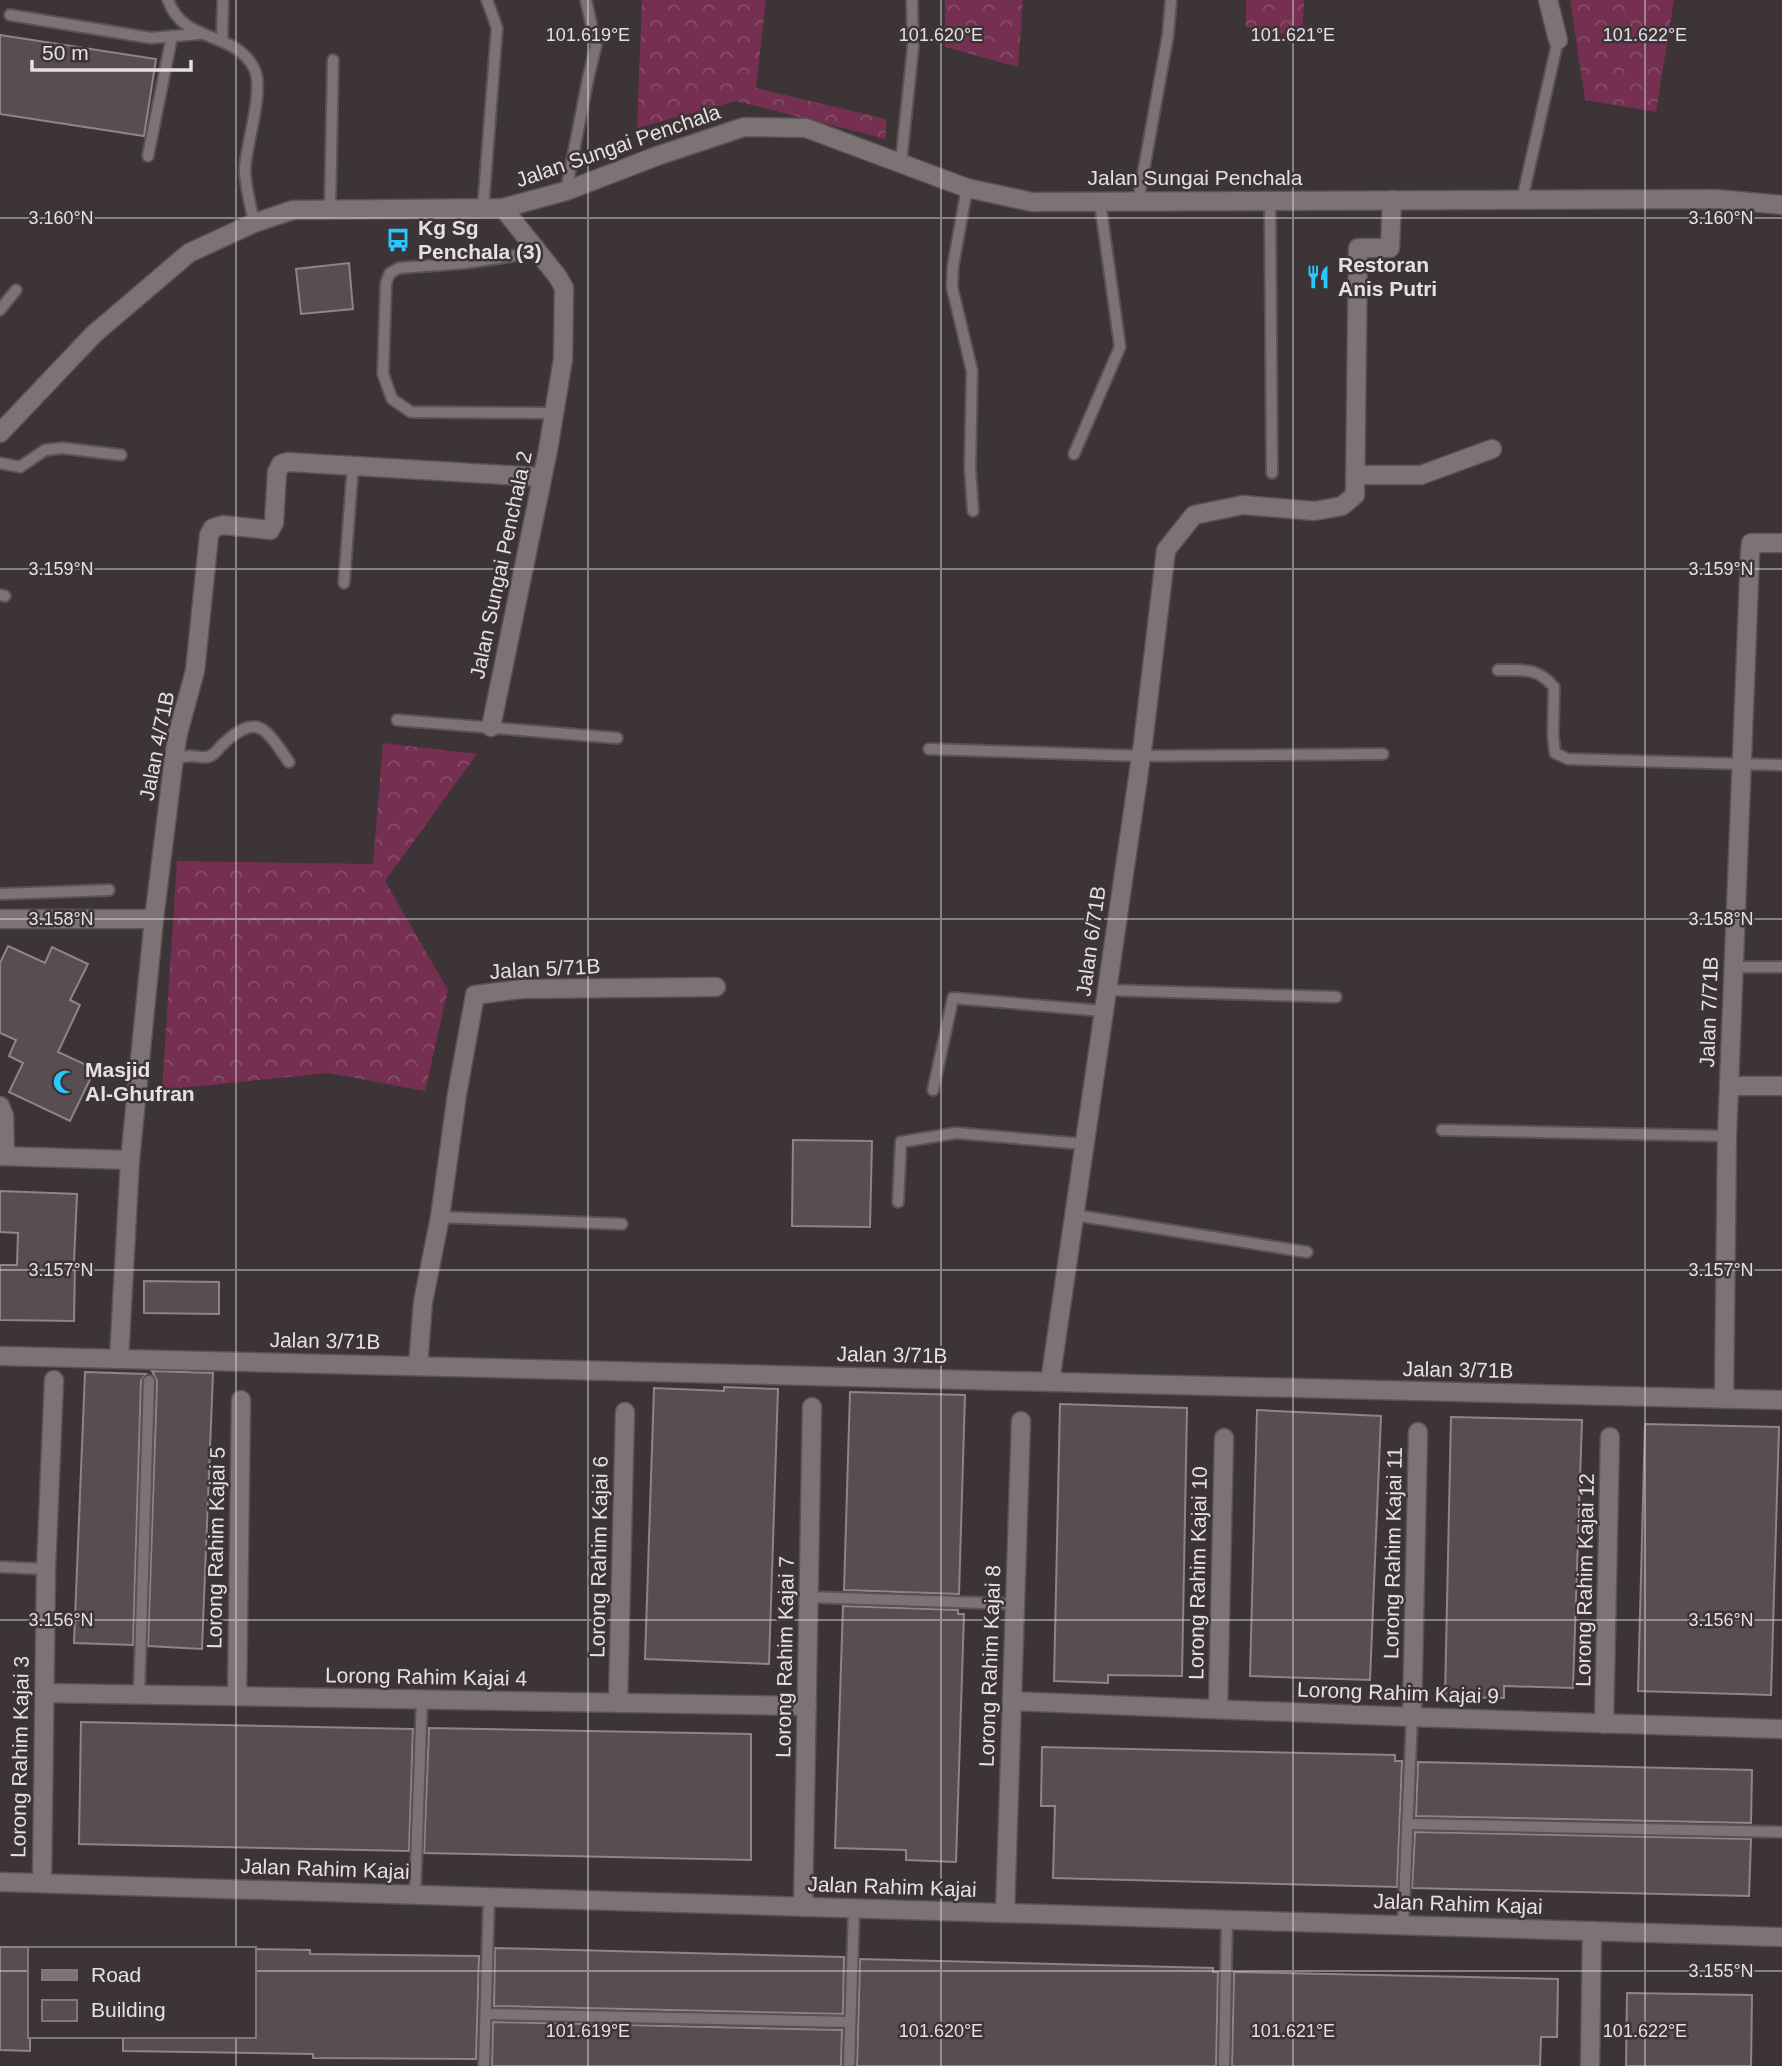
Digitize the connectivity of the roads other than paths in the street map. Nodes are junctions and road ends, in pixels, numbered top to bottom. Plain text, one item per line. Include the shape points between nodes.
1 (167, 0) edge
2 (223, 0) edge
3 (487, 0) edge
4 (586, 0) edge
5 (912, 0) edge
6 (1171, 0) edge
7 (1548, 0) edge
8 (10, 15) dead end
9 (198, 34) junction
10 (172, 36) junction
11 (1558, 40) joint
12 (222, 41) junction
13 (334, 60) dead end
14 (148, 156) dead end
15 (901, 162) junction
16 (967, 188) junction
17 (566, 191) junction
18 (1392, 200) junction
19 (1522, 200) junction
20 (1270, 201) junction
21 (1100, 202) junction
22 (1138, 202) junction
23 (1782, 205) edge
24 (482, 208) junction
25 (503, 208) junction
26 (330, 209) junction
27 (254, 223) junction
28 (538, 252) junction
29 (16, 290) dead end
30 (0, 310) edge
31 (554, 413) junction
32 (0, 433) edge
33 (1492, 449) dead end
34 (1074, 454) dead end
35 (121, 455) dead end
36 (0, 463) edge
37 (353, 465) junction
38 (1272, 473) dead end
39 (1356, 475) junction
40 (541, 477) junction
41 (973, 511) dead end
42 (1782, 542) edge
43 (344, 583) dead end
44 (1498, 670) dead end
45 (397, 720) dead end
46 (491, 727) junction
47 (617, 737) dead end
48 (929, 749) dead end
49 (1383, 754) dead end
50 (1142, 756) junction
51 (174, 758) junction
52 (289, 762) dead end
53 (1741, 765) junction
54 (1782, 765) edge
55 (109, 890) dead end
56 (0, 894) edge
57 (0, 919) edge
58 (154, 919) junction
59 (1733, 967) junction
60 (1782, 967) edge
61 (716, 988) dead end
62 (1107, 990) junction
63 (1336, 997) dead end
64 (1104, 1011) junction
65 (1729, 1086) junction
66 (1782, 1086) edge
67 (933, 1090) dead end
68 (0, 1106) edge
69 (1442, 1130) dead end
70 (1727, 1136) junction
71 (1084, 1144) junction
72 (2, 1156) edge
73 (130, 1160) junction
74 (898, 1202) dead end
75 (1074, 1215) junction
76 (440, 1217) junction
77 (622, 1224) dead end
78 (1307, 1252) dead end
79 (0, 1356) edge
80 (119, 1359) junction
81 (418, 1366) junction
82 (54, 1380) dead end
83 (149, 1381) dead end
84 (1050, 1382) junction
85 (1724, 1399) junction
86 (241, 1400) dead end
87 (1782, 1400) edge
88 (812, 1407) dead end
89 (625, 1412) dead end
90 (1021, 1421) dead end
91 (1418, 1432) dead end
92 (1611, 1437) dead end
93 (1224, 1438) dead end
94 (0, 1567) edge
95 (46, 1569) junction
96 (808, 1597) junction
97 (1015, 1604) junction
98 (44, 1693) junction
99 (139, 1695) junction
100 (237, 1696) junction
101 (422, 1699) junction
102 (1012, 1701) junction
103 (618, 1703) junction
104 (807, 1706) junction
105 (1218, 1709) junction
106 (1412, 1717) junction
107 (1604, 1724) junction
108 (1782, 1729) edge
109 (1408, 1824) junction
110 (1782, 1832) edge
111 (0, 1882) edge
112 (42, 1883) junction
113 (415, 1895) junction
114 (489, 1897) junction
115 (803, 1907) junction
116 (854, 1908) junction
117 (1005, 1913) junction
118 (1227, 1920) junction
119 (1403, 1925) junction
120 (1592, 1931) junction
121 (1782, 1937) edge
122 (486, 2014) junction
123 (850, 2022) junction
124 (484, 2066) edge
125 (849, 2066) edge
126 (1224, 2066) edge
127 (1590, 2066) edge

1 - 9 lane via 172,13
2 - 12 lane
3 - 24 lane via 497,28
4 - 17 lane via 596,46
5 - 15 lane via 914,48
6 - 22 lane
7 - 11 street
8 - 10 lane via 151,38
9 - 10 lane
9 - 12 lane
10 - 14 lane
11 - 19 lane
12 - 27 lane via 242,51 255,70 258,89 245,171
13 - 26 lane
15 - 16 street, Jalan Sungai Penchala
15 - 17 street, Jalan Sungai Penchala via 806,128 744,127
16 - 21 street, Jalan Sungai Penchala via 1032,202
16 - 41 lane via 952,287 972,371
17 - 25 street, Jalan Sungai Penchala
18 - 19 street, Jalan Sungai Penchala
18 - 20 street, Jalan Sungai Penchala
18 - 39 street via 1390,248 1358,248
19 - 23 street, Jalan Sungai Penchala via 1716,199
20 - 22 street, Jalan Sungai Penchala
20 - 38 lane
21 - 22 street, Jalan Sungai Penchala
21 - 34 lane via 1120,347
24 - 25 street, Jalan Sungai Penchala
24 - 26 street, Jalan Sungai Penchala
25 - 28 street, Jalan Sungai Penchala 2
26 - 27 street, Jalan Sungai Penchala via 293,210
27 - 32 street, Jalan Sungai Penchala via 189,253 93,334
28 - 31 street, Jalan Sungai Penchala 2 via 564,288 563,359
28 - 31 lane via 399,268 390,273 383,374 392,398 411,411
29 - 30 lane
31 - 40 street, Jalan Sungai Penchala 2
33 - 39 street via 1421,475
35 - 36 lane via 62,448 45,450 19,467
37 - 40 street, Jalan 4/71B
37 - 43 lane
37 - 51 street, Jalan 4/71B via 281,464 270,530 213,528 195,671
39 - 50 street, Jalan 6/71B via 1355,495 1342,506 1315,511 1243,505 1194,515 1166,550
40 - 46 street, Jalan Sungai Penchala 2
42 - 53 street, Jalan 7/71B via 1751,543
44 - 53 lane via 1544,675 1554,687 1555,753 1568,759
45 - 46 lane
46 - 47 lane
48 - 50 lane
49 - 50 lane
50 - 62 street, Jalan 6/71B
51 - 52 lane via 206,758 248,726 270,735
51 - 58 street, Jalan 4/71B
53 - 54 lane
53 - 59 street, Jalan 7/71B
55 - 56 lane
57 - 58 street
58 - 73 street, Jalan 4/71B
59 - 60 lane
59 - 65 street, Jalan 7/71B
61 - 76 street, Jalan 5/71B via 522,989 475,995
62 - 63 lane
62 - 64 street, Jalan 6/71B
64 - 67 lane via 953,998
64 - 71 street, Jalan 6/71B
65 - 66 street
65 - 70 street, Jalan 7/71B
68 - 72 street via 4,1116
69 - 70 lane
70 - 85 street, Jalan 7/71B
71 - 74 lane via 956,1133 901,1142
71 - 75 street, Jalan 6/71B
72 - 73 street
73 - 80 street, Jalan 4/71B
75 - 78 lane
75 - 84 street, Jalan 6/71B
76 - 77 lane
76 - 81 street, Jalan 5/71B via 423,1302
79 - 80 street, Jalan 3/71B
80 - 81 street, Jalan 3/71B
81 - 84 street, Jalan 3/71B
82 - 95 street, Lorong Rahim Kajai 3
83 - 99 lane
84 - 85 street, Jalan 3/71B
85 - 87 street, Jalan 3/71B
86 - 100 street, Lorong Rahim Kajai 5
88 - 96 street, Lorong Rahim Kajai 7
89 - 103 street, Lorong Rahim Kajai 6
90 - 97 street, Lorong Rahim Kajai 8
91 - 106 street, Lorong Rahim Kajai 11
92 - 107 street, Lorong Rahim Kajai 12
93 - 105 street, Lorong Rahim Kajai 10
94 - 95 lane
95 - 98 street, Lorong Rahim Kajai 3
96 - 97 lane
96 - 104 street, Lorong Rahim Kajai 7
97 - 102 street, Lorong Rahim Kajai 8
98 - 99 street, Lorong Rahim Kajai 4
98 - 112 street, Lorong Rahim Kajai 3
99 - 100 street, Lorong Rahim Kajai 4
100 - 101 street, Lorong Rahim Kajai 4
101 - 103 street, Lorong Rahim Kajai 4
101 - 113 lane
102 - 105 street, Lorong Rahim Kajai 9
102 - 117 street, Lorong Rahim Kajai 8
103 - 104 street, Lorong Rahim Kajai 4
104 - 115 street, Lorong Rahim Kajai 7
105 - 106 street, Lorong Rahim Kajai 9
106 - 107 street, Lorong Rahim Kajai 9
106 - 109 lane
107 - 108 street, Lorong Rahim Kajai 9
109 - 110 lane
109 - 119 lane
111 - 112 street, Jalan Rahim Kajai
112 - 113 street, Jalan Rahim Kajai
113 - 114 street, Jalan Rahim Kajai
114 - 115 street, Jalan Rahim Kajai
114 - 122 lane
115 - 116 street, Jalan Rahim Kajai
116 - 117 street, Jalan Rahim Kajai
116 - 123 lane
117 - 118 street, Jalan Rahim Kajai
118 - 119 street, Jalan Rahim Kajai
118 - 126 lane
119 - 120 street, Jalan Rahim Kajai
120 - 121 street, Jalan Rahim Kajai
120 - 127 street
122 - 123 lane
122 - 124 lane
123 - 125 lane

